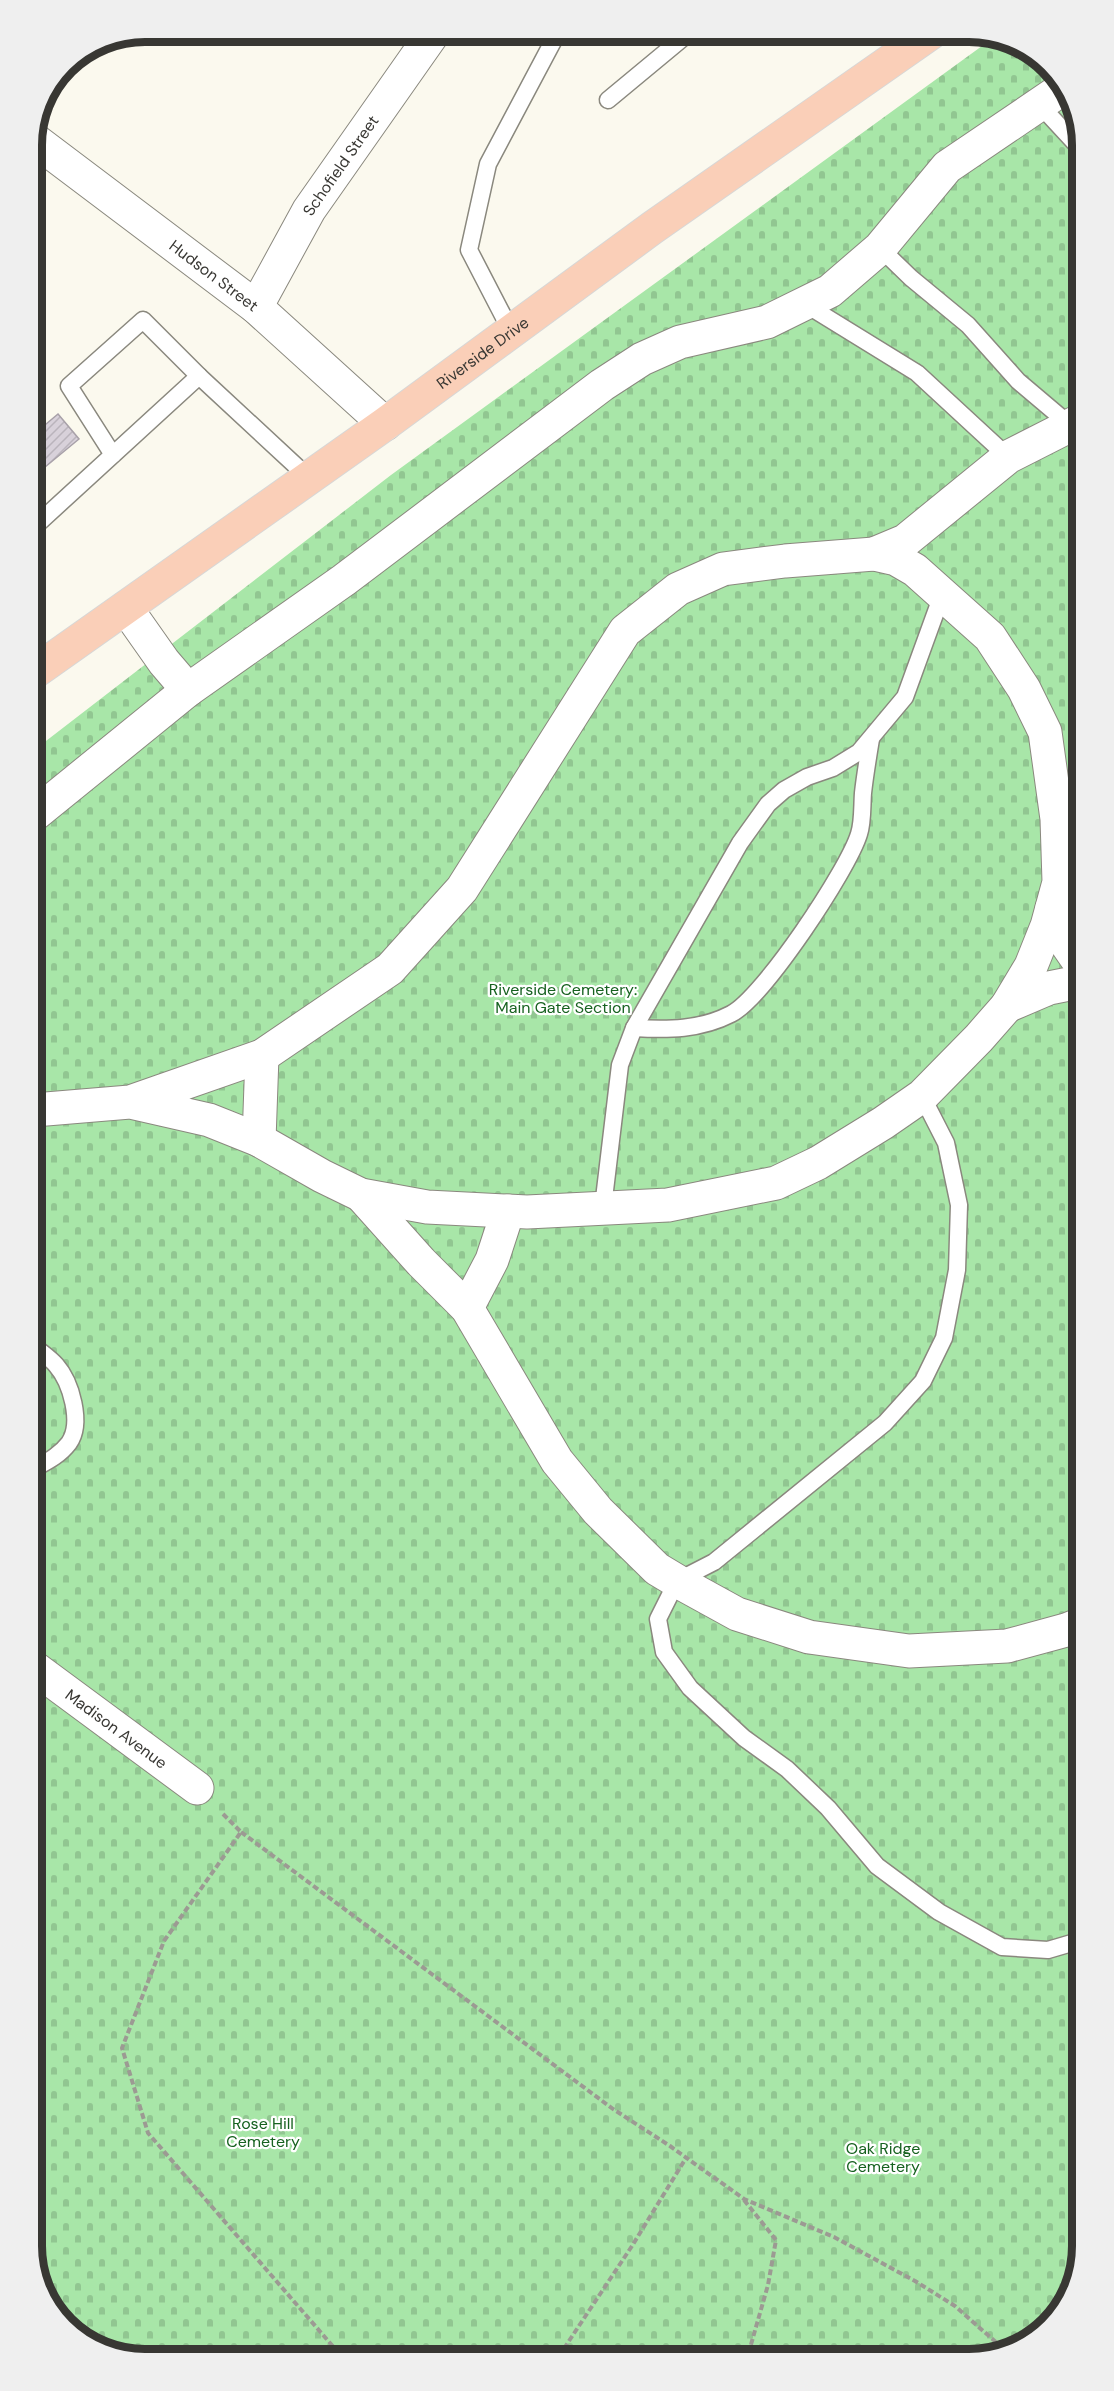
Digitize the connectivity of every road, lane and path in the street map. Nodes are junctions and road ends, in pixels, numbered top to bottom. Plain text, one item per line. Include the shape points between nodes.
1 (427, 42) edge
2 (553, 42) edge
3 (678, 42) edge
4 (918, 42) edge
5 (1051, 96) edge
6 (608, 100) dead end
7 (1071, 135) edge
8 (42, 146) edge
9 (880, 248) junction
10 (804, 304) junction
11 (256, 307) junction
12 (511, 331) junction
13 (199, 376) junction
14 (386, 424) junction
15 (1072, 424) edge
16 (1072, 427) edge
17 (113, 455) junction
18 (1008, 457) junction
19 (309, 478) junction
20 (42, 520) edge
21 (874, 554) junction
22 (942, 595) junction
23 (126, 608) junction
24 (42, 662) edge
25 (188, 690) junction
26 (871, 738) junction
27 (42, 798) edge
28 (1052, 908) junction
29 (1072, 952) edge
30 (1072, 983) edge
31 (1006, 1006) junction
32 (634, 1028) junction
33 (262, 1056) junction
34 (922, 1096) junction
35 (130, 1102) junction
36 (42, 1109) edge
37 (259, 1140) junction
38 (361, 1195) junction
39 (603, 1207) junction
40 (508, 1211) junction
41 (467, 1308) junction
42 (42, 1353) edge
43 (42, 1464) edge
44 (677, 1581) junction
45 (1072, 1628) edge
46 (42, 1673) edge
47 (197, 1788) joint
48 (241, 1832) junction
49 (1072, 1943) edge
50 (686, 2158) junction
51 (744, 2199) junction
52 (999, 2345) edge
53 (335, 2349) edge
54 (564, 2349) edge
55 (749, 2349) edge

1 - 11 street, Schofield Street via 309,210
2 - 12 lane via 488,164 469,250
3 - 6 lane
4 - 12 main road, Riverside Drive
5 - 7 lane
5 - 9 street via 947,167
8 - 11 street, Hudson Street
9 - 10 street via 830,291
9 - 15 lane via 968,325 1018,381
10 - 18 lane via 917,373
10 - 25 street via 766,322 680,342 642,359 557,418 344,580
11 - 14 street, Hudson Street
12 - 14 main road, Riverside Drive
13 - 17 lane
13 - 17 lane via 143,320 69,386
13 - 19 lane
14 - 19 main road, Riverside Drive
16 - 18 street
17 - 20 lane
18 - 21 street via 904,541
19 - 23 main road, Riverside Drive
21 - 22 street via 896,559 915,570
21 - 33 street via 723,569 678,589 625,631 462,890 390,969
22 - 26 lane via 905,697
22 - 28 street via 990,637 1024,689 1045,732 1057,819 1059,882
23 - 24 main road, Riverside Drive
23 - 25 street
25 - 27 street
26 - 32 lane via 859,752 784,790 768,804 740,843
26 - 32 lane via 860,833 805,929 768,979 732,1014 686,1029
28 - 29 street via 1061,936
28 - 31 street via 1031,966
30 - 31 street via 1049,988
31 - 34 street
32 - 39 lane via 620,1065
33 - 35 street
33 - 37 street
34 - 39 street via 818,1163 776,1184 668,1205
34 - 44 lane via 946,1143 959,1205 957,1270 944,1338 923,1381 885,1423 714,1562
35 - 36 street
35 - 37 street via 209,1120
37 - 38 street
38 - 40 street via 427,1207
38 - 41 street
39 - 40 street
40 - 41 street via 492,1260
41 - 44 street via 557,1461 598,1511 657,1569
42 - 43 lane via 57,1366 70,1390 76,1416 70,1442
44 - 45 street via 736,1614 809,1637 909,1651 1007,1646
44 - 49 lane via 658,1619 664,1652 690,1688 828,1808 877,1866 939,1912 1002,1947 1048,1950
46 - 47 street, Madison Avenue
47 - 48 path
48 - 50 path via 613,2109
48 - 53 path via 164,1941 122,2048 148,2133
50 - 51 path
50 - 54 path
51 - 52 path via 834,2237 915,2281 955,2306
51 - 55 path via 777,2240

